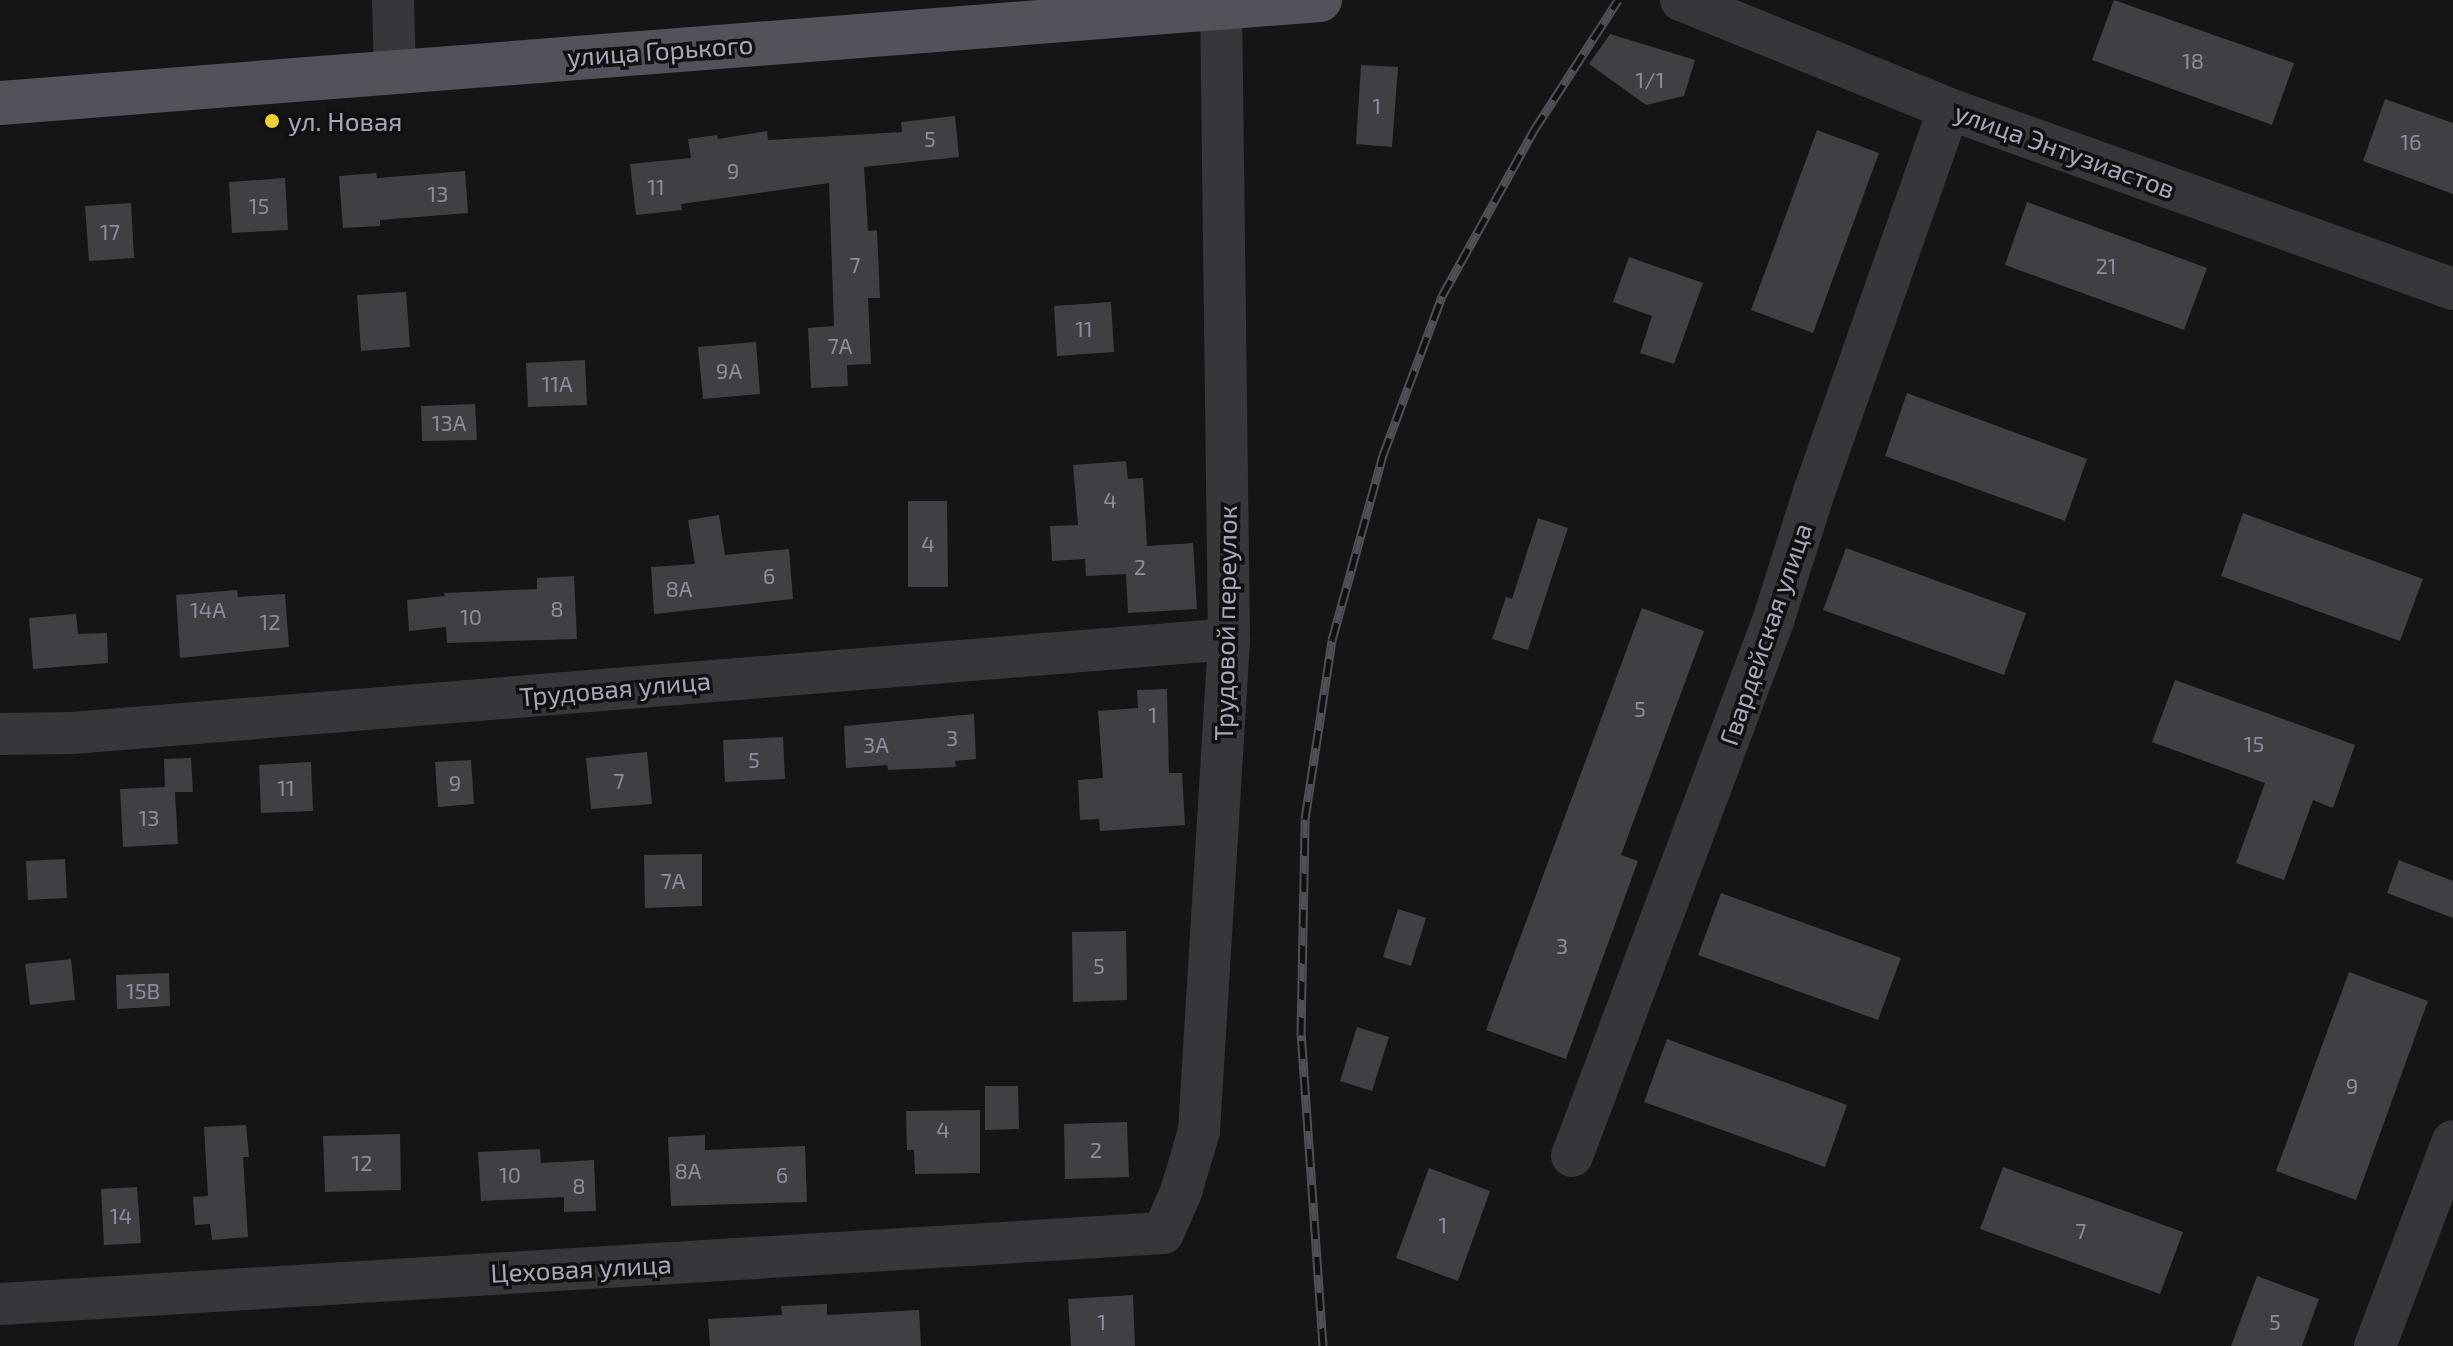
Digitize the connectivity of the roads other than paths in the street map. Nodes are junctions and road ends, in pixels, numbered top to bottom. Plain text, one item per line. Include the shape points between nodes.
1 (393, 0) edge
2 (1320, 0) edge
3 (1681, 0) edge
4 (1221, 6) junction
5 (395, 70) junction
6 (0, 103) edge
7 (1949, 109) junction
8 (2453, 289) edge
9 (1229, 639) junction
10 (0, 734) edge
11 (2453, 1141) edge
12 (1572, 1156) dead end
13 (1163, 1233) joint
14 (0, 1304) edge
15 (2375, 1346) edge

1 - 5 street
2 - 4 main road, улица Горького
3 - 7 street, улица Энтузиастов
4 - 5 main road, улица Горького
4 - 9 street, Трудовой переулок
5 - 6 main road, улица Горького
7 - 8 street, улица Энтузиастов
7 - 12 street, Гвардейская улица via 1773,621
9 - 10 street, Трудовая улица via 87,732
9 - 13 street, Трудовой переулок via 1199,1131
11 - 15 street
13 - 14 street, Цеховая улица

